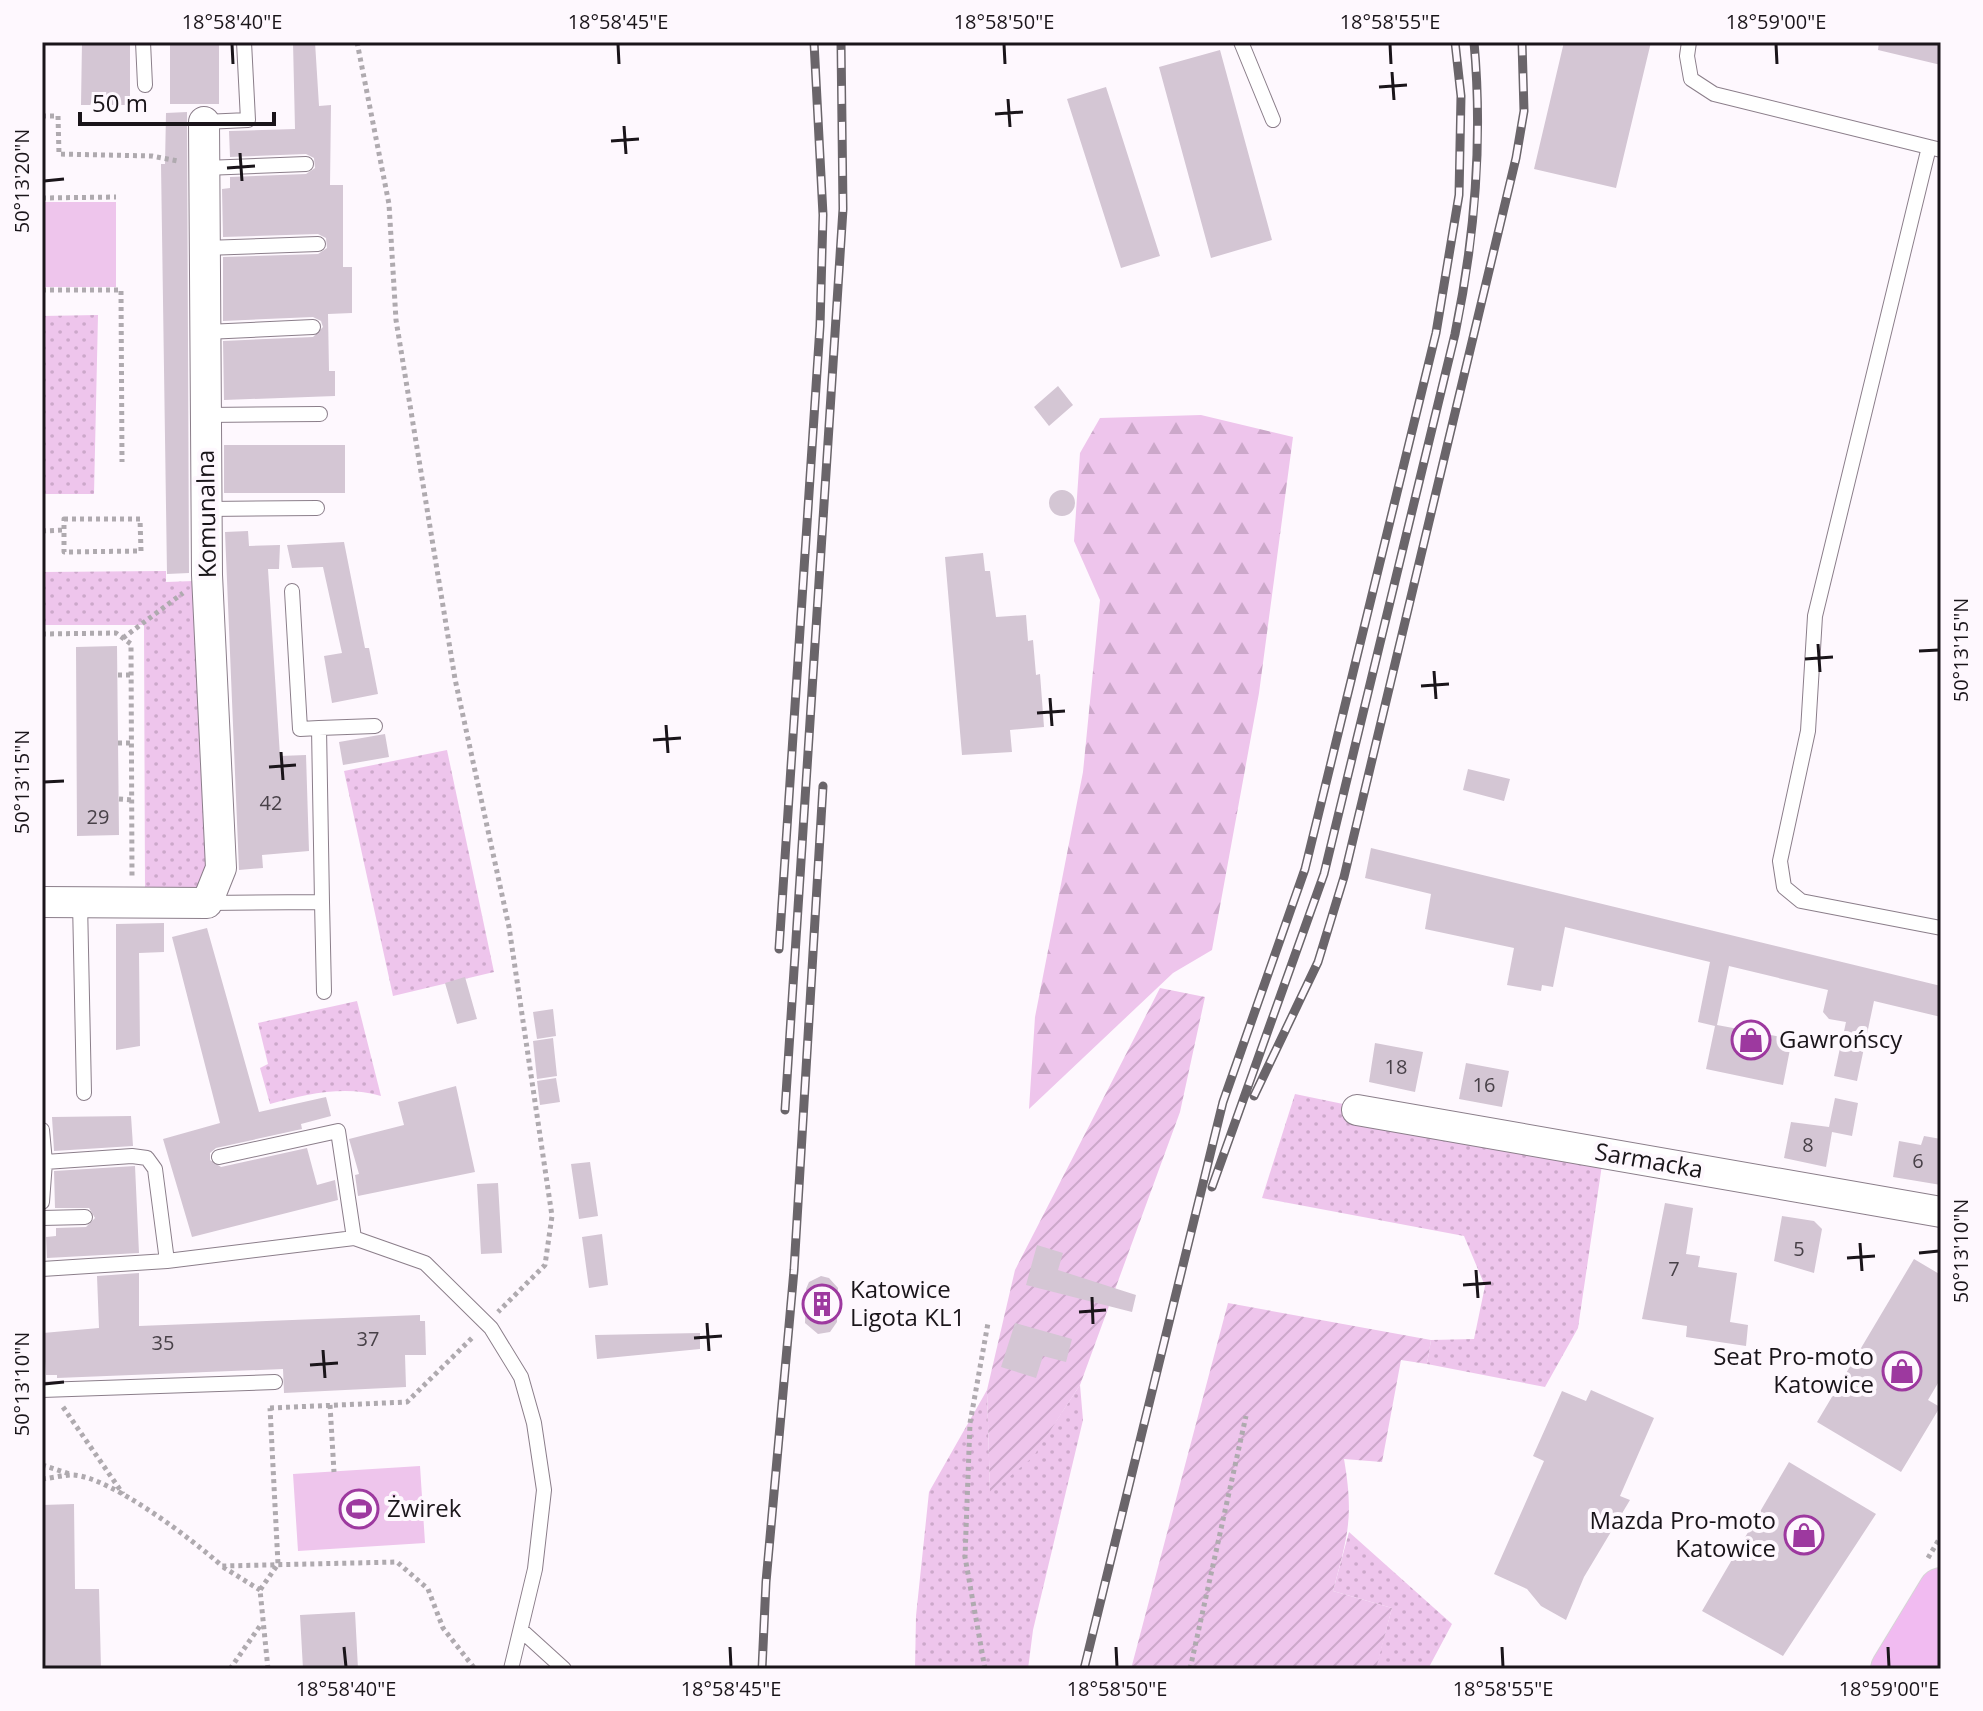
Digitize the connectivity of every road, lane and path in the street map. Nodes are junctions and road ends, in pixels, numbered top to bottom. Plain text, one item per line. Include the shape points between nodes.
1 (143, 42) edge
2 (244, 42) edge
3 (357, 42) edge
4 (1241, 42) edge
5 (1689, 42) edge
6 (145, 85) dead end
7 (42, 116) edge
8 (1273, 120) dead end
9 (204, 122) joint
10 (1935, 148) edge
11 (306, 164) dead end
12 (205, 168) junction
13 (116, 197) dead end
14 (42, 198) edge
15 (318, 244) dead end
16 (205, 248) junction
17 (42, 290) edge
18 (313, 327) dead end
19 (206, 332) junction
20 (320, 414) dead end
21 (206, 415) junction
22 (122, 462) dead end
23 (317, 508) dead end
24 (207, 509) junction
25 (64, 530) junction
26 (42, 531) edge
27 (207, 575) junction
28 (292, 591) dead end
29 (42, 634) edge
30 (123, 638) junction
31 (118, 675) dead end
32 (131, 675) junction
33 (375, 726) dead end
34 (319, 728) junction
35 (118, 743) dead end
36 (132, 743) junction
37 (119, 799) dead end
38 (132, 800) junction
39 (42, 902) edge
40 (80, 902) junction
41 (322, 902) junction
42 (133, 903) junction
43 (207, 903) junction
44 (1941, 928) edge
45 (324, 992) dead end
46 (84, 1093) dead end
47 (1357, 1110) dead end
48 (42, 1130) edge
49 (219, 1157) dead end
50 (45, 1162) junction
51 (42, 1200) edge
52 (1941, 1212) edge
53 (85, 1217) dead end
54 (42, 1218) edge
55 (354, 1238) junction
56 (167, 1261) junction
57 (42, 1269) edge
58 (988, 1323) dead end
59 (487, 1324) junction
60 (272, 1382) joint
61 (46, 1390) edge
62 (330, 1405) junction
63 (270, 1408) junction
64 (1246, 1416) dead end
65 (42, 1465) edge
66 (334, 1472) dead end
67 (75, 1475) junction
68 (42, 1479) edge
69 (123, 1495) junction
70 (278, 1564) junction
71 (222, 1566) junction
72 (260, 1590) junction
73 (1941, 1590) edge
74 (263, 1623) junction
75 (521, 1630) junction
76 (1941, 1653) edge
77 (230, 1669) edge
78 (268, 1669) edge
79 (475, 1669) edge
80 (511, 1669) edge
81 (564, 1669) edge
82 (985, 1669) edge
83 (1190, 1669) edge
84 (1893, 1669) edge
85 (1932, 1669) edge

1 - 6 lane
2 - 9 lane via 248,120
3 - 59 path via 389,204 396,320 455,679 509,927 552,1216 545,1265
4 - 8 lane
5 - 10 lane via 1691,79 1714,94
7 - 12 path via 58,116 59,154 152,156 195,161
9 - 12 street, Komunalna
10 - 44 lane via 1815,616 1808,731 1780,861 1784,887 1801,901
11 - 12 lane
12 - 16 street, Komunalna
13 - 14 path
15 - 16 lane
16 - 19 street, Komunalna
17 - 22 path via 121,290
18 - 19 lane
19 - 21 street, Komunalna
20 - 21 lane
21 - 24 street, Komunalna
23 - 24 lane
24 - 27 street, Komunalna
25 - 25 path via 64,519 140,519 141,551 64,552
25 - 26 path
27 - 30 path
27 - 43 street, Komunalna via 221,868
28 - 34 lane via 300,729
29 - 30 path via 116,633
30 - 32 path via 131,644
31 - 32 path
32 - 36 path
33 - 34 lane
34 - 41 lane
35 - 36 path
36 - 38 path
37 - 38 path
38 - 42 path
39 - 40 street
40 - 42 street
40 - 46 lane
41 - 43 lane
41 - 45 lane
42 - 43 street
47 - 52 street, Sarmacka
48 - 50 lane
49 - 55 lane via 338,1131
50 - 51 lane
50 - 56 lane via 147,1158 155,1169
53 - 54 lane
55 - 56 lane
55 - 59 lane via 425,1263
56 - 57 lane
58 - 82 path via 970,1423 965,1557
59 - 62 path via 407,1402
59 - 75 lane via 521,1377 544,1490
60 - 61 lane
60 - 63 path
61 - 69 path
62 - 63 path
62 - 66 path
63 - 70 path
64 - 83 path
65 - 67 path
67 - 68 path
67 - 69 path
69 - 71 path via 197,1543
70 - 71 path
70 - 72 path
70 - 79 path via 397,1562 428,1589 443,1628
71 - 72 path
72 - 74 path
73 - 84 main road
74 - 77 path
74 - 78 path
75 - 80 lane
75 - 81 lane
76 - 85 main road

